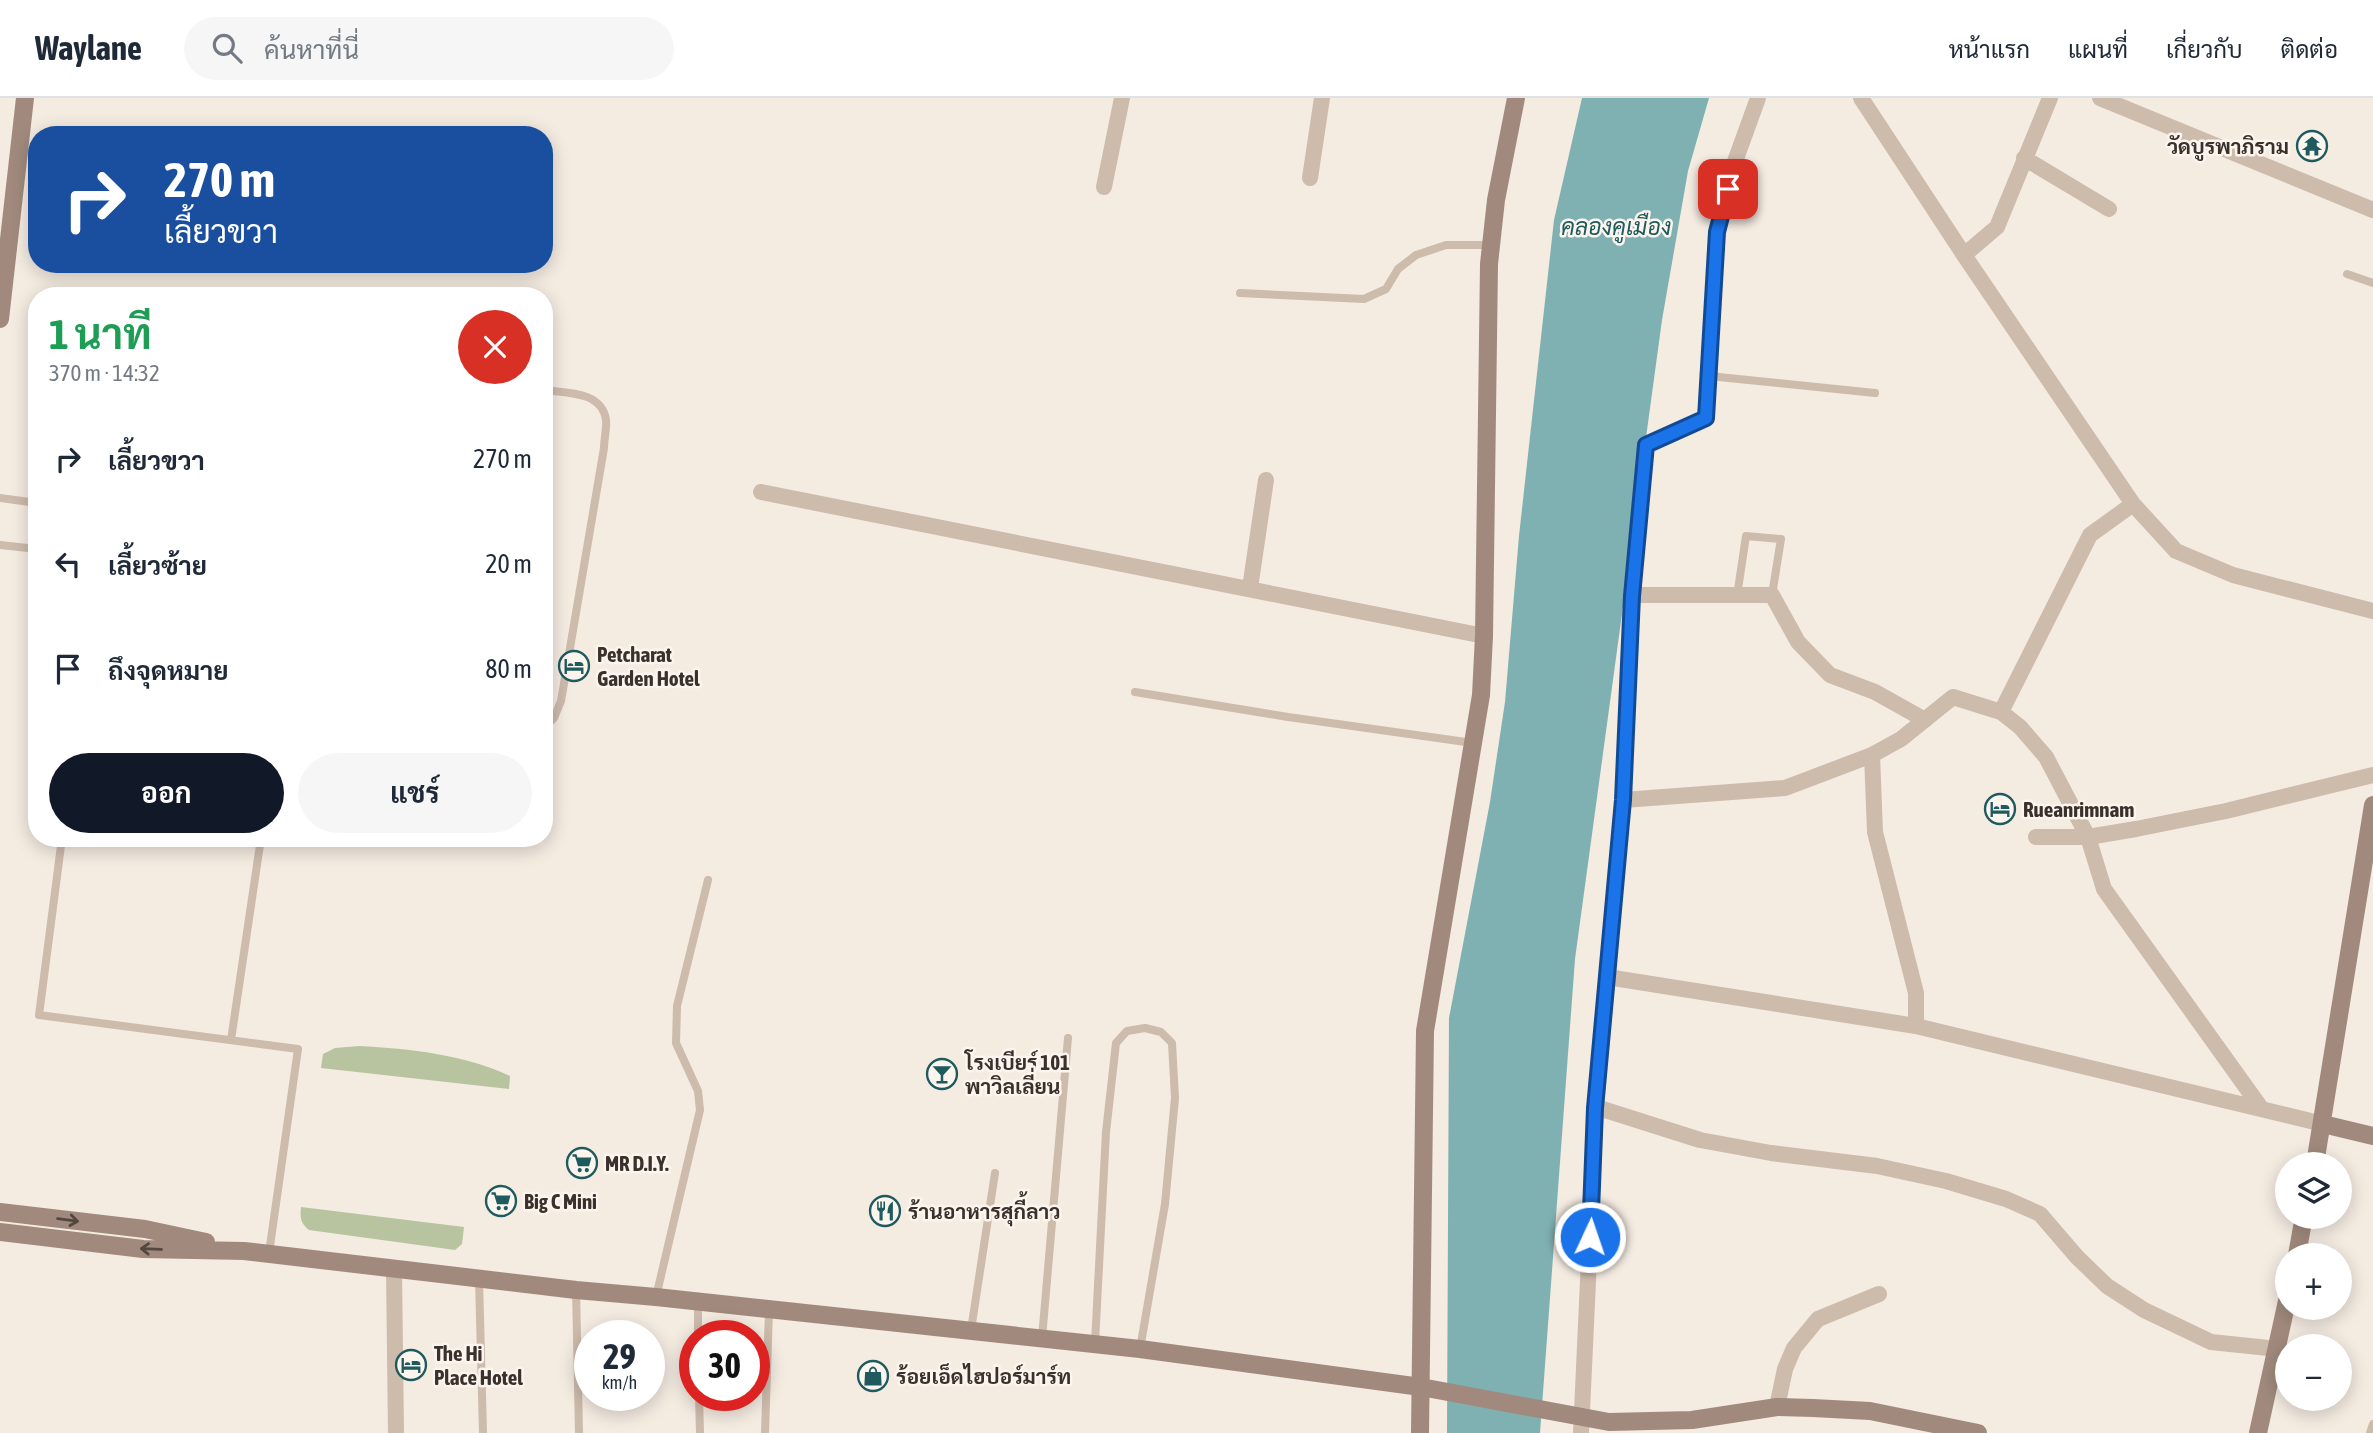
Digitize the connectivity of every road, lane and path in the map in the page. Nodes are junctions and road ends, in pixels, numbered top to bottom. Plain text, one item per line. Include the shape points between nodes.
1 (25, 98) edge
2 (1122, 98) edge
3 (1322, 98) edge
4 (1516, 98) edge
5 (1758, 98) edge
6 (1861, 98) edge
7 (2050, 98) edge
8 (2100, 98) edge
9 (2024, 158) junction
10 (1310, 178) dead end
11 (1104, 187) dead end
12 (2109, 209) dead end
13 (2373, 210) edge
14 (1492, 245) junction
15 (1964, 255) junction
16 (2347, 274) dead end
17 (2373, 283) edge
18 (1240, 293) dead end
19 (0, 319) edge
20 (1709, 376) junction
21 (553, 391) edge
22 (1875, 393) dead end
23 (1266, 480) dead end
24 (761, 492) dead end
25 (0, 498) edge
26 (28, 502) edge
27 (2133, 504) junction
28 (0, 545) edge
29 (28, 548) edge
30 (1250, 588) junction
31 (1772, 595) junction
32 (1632, 596) junction
33 (1737, 596) junction
34 (2373, 611) edge
35 (1484, 636) junction
36 (1135, 692) dead end
37 (2001, 712) junction
38 (553, 720) edge
39 (1925, 720) junction
40 (1473, 743) junction
41 (1872, 755) junction
42 (2373, 775) edge
43 (1623, 800) junction
44 (2373, 805) edge
45 (2036, 837) dead end
46 (2088, 837) junction
47 (61, 847) edge
48 (260, 847) edge
49 (708, 880) dead end
50 (1607, 977) junction
51 (1916, 1026) junction
52 (1068, 1038) dead end
53 (232, 1040) junction
54 (1595, 1108) junction
55 (2262, 1108) junction
56 (2323, 1124) junction
57 (2373, 1136) edge
58 (2317, 1152) edge
59 (995, 1173) dead end
60 (0, 1212) edge
61 (0, 1232) edge
62 (244, 1251) junction
63 (269, 1254) junction
64 (394, 1270) junction
65 (479, 1279) junction
66 (576, 1290) junction
67 (1879, 1294) dead end
68 (656, 1297) junction
69 (698, 1301) junction
70 (769, 1310) junction
71 (698, 1320) edge
72 (971, 1330) junction
73 (1042, 1338) junction
74 (1095, 1344) junction
75 (1140, 1349) junction
76 (2275, 1349) edge
77 (2275, 1362) edge
78 (1428, 1389) junction
79 (1777, 1407) junction
80 (699, 1411) edge
81 (2373, 1424) edge
82 (1582, 1426) edge
83 (1653, 1428) edge
84 (396, 1433) edge
85 (483, 1433) edge
86 (579, 1433) edge
87 (700, 1433) edge
88 (765, 1433) edge
89 (1420, 1433) edge
90 (1978, 1433) edge
91 (2258, 1433) edge
92 (2370, 1433) edge

1 - 19 street
2 - 11 street
3 - 10 street
4 - 14 street
5 - 20 street via 1733,167 1717,232
6 - 15 street
7 - 9 street
8 - 13 street
9 - 12 street
9 - 15 street via 1997,226
14 - 18 lane via 1446,245 1416,255 1398,269 1386,289 1364,299
14 - 35 street
15 - 27 street
16 - 17 lane
20 - 22 lane
20 - 32 street via 1706,418 1646,445
21 - 38 lane via 586,396 600,404 606,419 561,701
23 - 30 street
24 - 30 street
25 - 26 lane
27 - 34 street via 2175,551 2233,575
27 - 37 street via 2090,535
28 - 29 lane
30 - 35 street
31 - 33 street
31 - 33 lane via 1781,539 1746,536
31 - 39 street via 1798,642 1830,675 1875,692
32 - 33 street
32 - 43 street
35 - 40 street
36 - 40 lane
37 - 39 street via 1952,697
37 - 46 street via 2046,757
39 - 41 street
40 - 78 street via 1425,1031
41 - 43 street via 1785,788
41 - 51 street via 1875,832 1916,993
42 - 46 street via 2226,811
43 - 50 street
44 - 56 street
45 - 46 street
46 - 55 street via 2104,889
47 - 53 lane via 39,1015
48 - 53 lane
49 - 68 lane via 677,1006 677,1043 698,1091 700,1110
50 - 51 street
50 - 54 street
51 - 55 street
52 - 73 lane
53 - 63 lane via 299,1049
54 - 76 street via 1700,1140 1877,1166 2006,1199 2039,1214 2107,1286 2144,1310 2211,1342
54 - 82 street
55 - 56 street
56 - 57 street
56 - 58 street
59 - 72 lane
60 -> 62 street via 145,1229
62 -> 61 street via 143,1249
62 - 63 street
63 - 64 street
64 - 65 street
64 - 84 street
65 - 66 street
65 - 85 lane
66 - 68 street
66 - 86 lane
67 - 79 street via 1818,1318 1794,1348
68 - 69 street
69 - 70 street
69 - 71 lane
70 - 72 street
70 - 88 lane
72 - 73 street
73 - 74 street
74 - 75 street
74 - 75 lane via 1106,1132 1116,1043 1127,1031 1145,1028 1161,1032 1172,1043 1175,1098 1165,1204
75 - 78 street
77 - 91 street
78 - 82 street via 1549,1410
78 - 89 street
79 - 83 street
79 - 90 street via 1870,1411
80 - 87 lane
81 - 92 lane
82 - 83 street via 1609,1422

